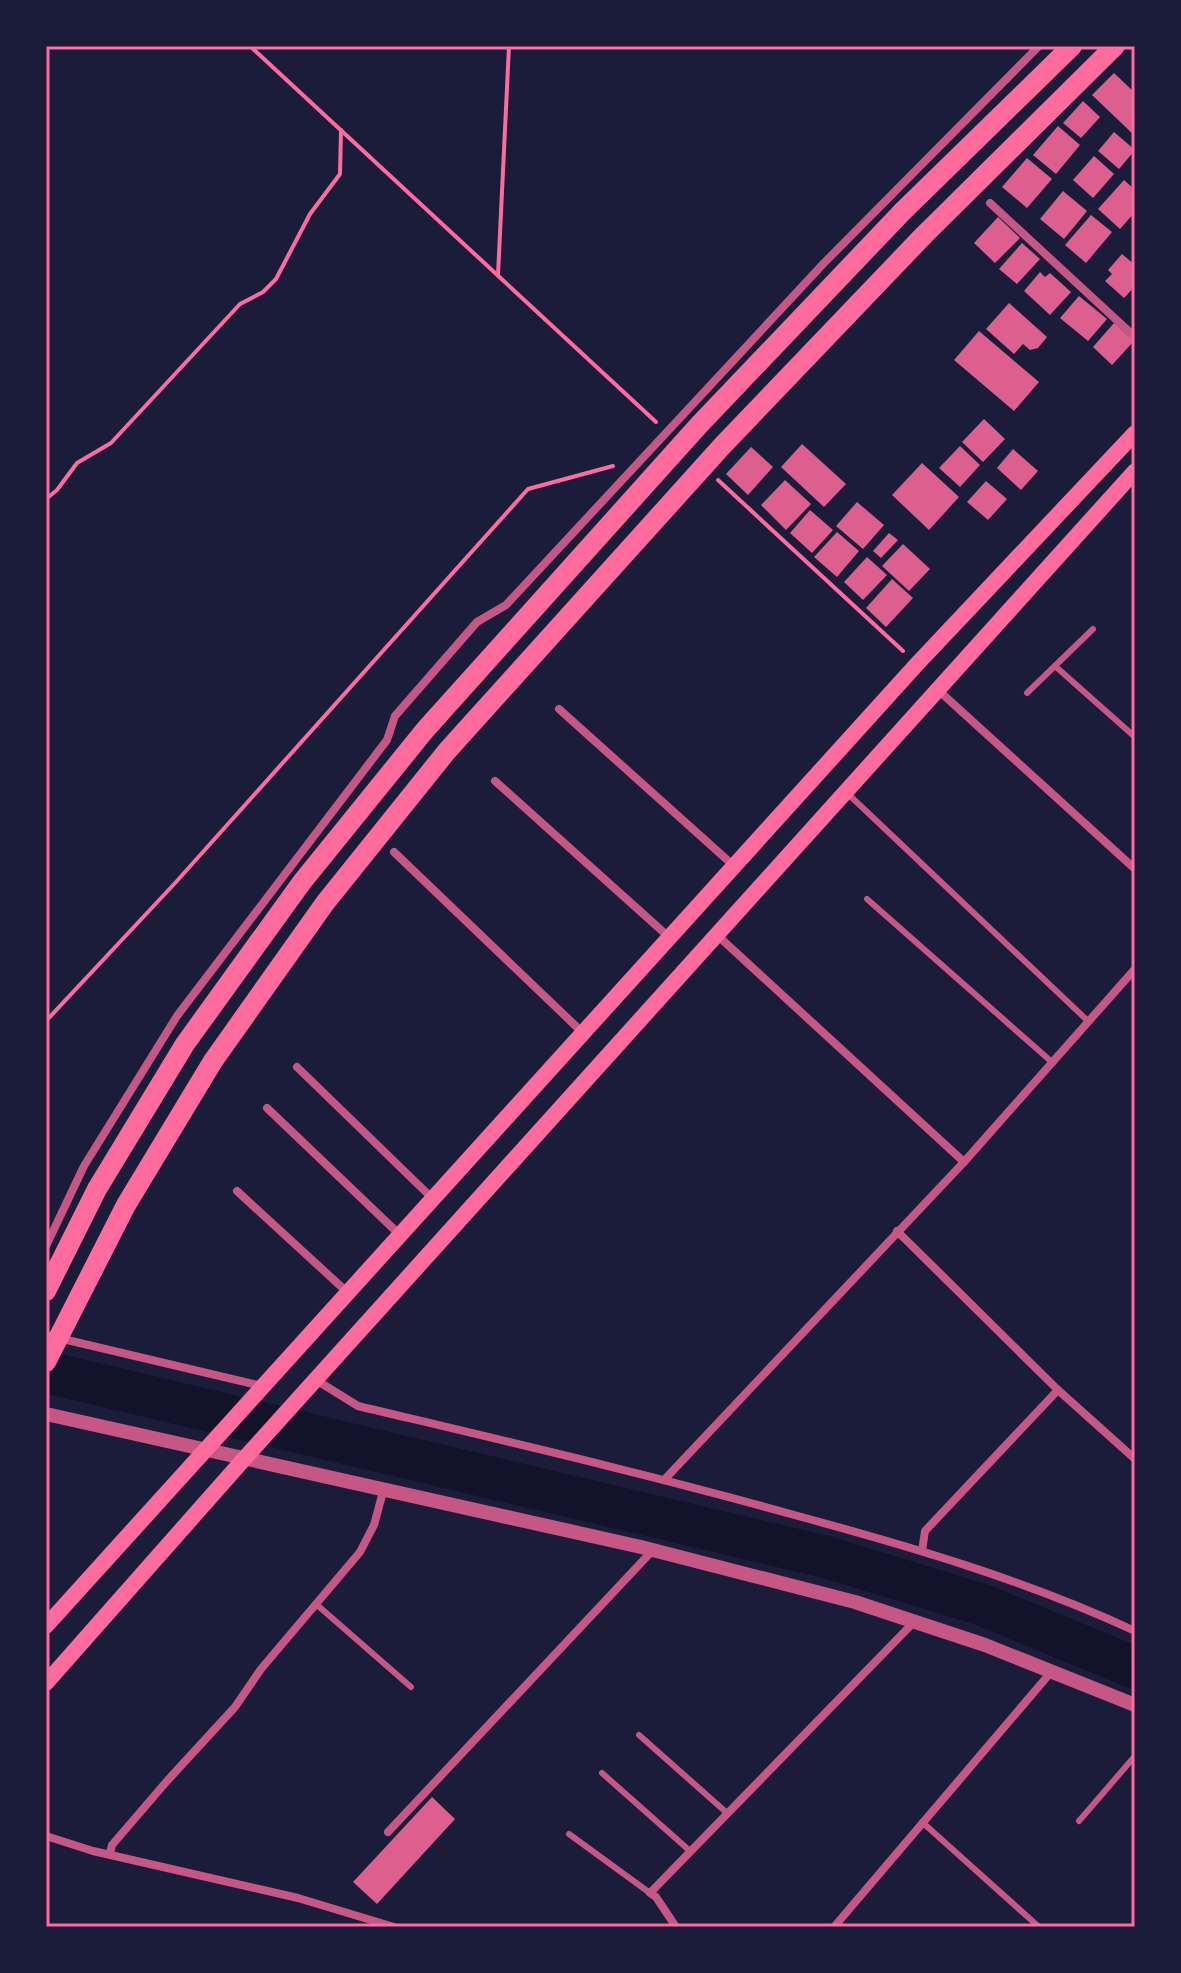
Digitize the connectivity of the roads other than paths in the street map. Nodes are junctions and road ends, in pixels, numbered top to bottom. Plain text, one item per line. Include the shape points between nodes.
1 (1039, 46) edge
2 (1072, 46) edge
3 (1115, 46) edge
4 (990, 203) dead end
5 (1135, 337) edge
6 (1135, 433) edge
7 (1135, 471) edge
8 (1093, 629) dead end
9 (1055, 666) junction
10 (937, 689) junction
11 (1027, 693) dead end
12 (559, 709) dead end
13 (1135, 737) edge
14 (495, 781) dead end
15 (846, 792) junction
16 (394, 852) dead end
17 (734, 866) junction
18 (1135, 869) edge
19 (867, 899) dead end
20 (717, 935) junction
21 (670, 939) junction
22 (1135, 969) edge
23 (1089, 1022) junction
24 (584, 1034) junction
25 (1054, 1063) junction
26 (297, 1067) dead end
27 (267, 1108) dead end
28 (964, 1162) junction
29 (237, 1191) dead end
30 (434, 1199) junction
31 (897, 1231) junction
32 (400, 1235) junction
33 (46, 1246) edge
34 (46, 1291) edge
35 (347, 1292) junction
36 (46, 1335) edge
37 (46, 1362) edge
38 (316, 1380) junction
39 (262, 1386) junction
40 (1058, 1390) junction
41 (46, 1414) edge
42 (209, 1445) junction
43 (250, 1453) junction
44 (1135, 1459) edge
45 (665, 1479) junction
46 (384, 1488) junction
47 (653, 1550) junction
48 (922, 1551) junction
49 (316, 1604) junction
50 (914, 1622) junction
51 (46, 1626) edge
52 (1135, 1631) edge
53 (1052, 1671) junction
54 (46, 1683) edge
55 (411, 1687) dead end
56 (1135, 1705) edge
57 (639, 1735) dead end
58 (1135, 1756) edge
59 (602, 1773) dead end
60 (727, 1813) junction
61 (1079, 1821) dead end
62 (922, 1822) junction
63 (388, 1832) dead end
64 (569, 1834) dead end
65 (46, 1836) edge
66 (690, 1851) junction
67 (110, 1853) junction
68 (650, 1893) junction
69 (394, 1927) edge
70 (676, 1927) edge
71 (834, 1927) edge
72 (1039, 1927) edge

1 - 33 street via 866,220 506,605 477,622 395,716 387,740 177,1016 84,1166
2 - 34 highway via 903,211 699,425 416,742 302,882 185,1044 97,1189
3 - 37 highway via 723,445 447,751 325,903 213,1061 126,1205
4 - 5 street
6 - 17 main road
7 - 10 main road
8 - 9 lane
9 - 11 lane
9 - 13 lane
10 - 15 main road
10 - 18 street
12 - 17 street
14 - 21 street
15 - 20 main road
15 - 23 lane
16 - 24 street
17 - 21 main road
19 - 25 lane
20 - 28 street
20 - 38 main road
21 - 24 main road
22 - 23 street
23 - 25 street
24 - 30 main road
25 - 28 street
26 - 30 street
27 - 32 street
28 - 31 street
29 - 35 street
30 - 32 main road
31 - 40 street
31 - 45 street
32 - 35 main road
35 - 39 main road
36 - 39 street
38 - 43 main road
38 - 45 street via 358,1406
39 - 42 main road
40 - 44 street
40 - 48 street via 925,1531
41 - 42 street
42 - 43 street
42 - 51 main road
43 - 46 street
43 - 54 main road
45 - 48 street
46 - 47 street
46 - 49 street via 360,1552
47 - 50 street
47 - 63 street
48 - 52 street
49 - 55 lane
49 - 67 street
50 - 53 street
50 - 60 street
53 - 56 street
53 - 62 street
57 - 60 lane
58 - 61 lane
59 - 66 lane
60 - 66 street
62 - 71 street
62 - 72 lane
64 - 68 lane
65 - 67 street
66 - 68 street
67 - 69 street
68 - 70 street

